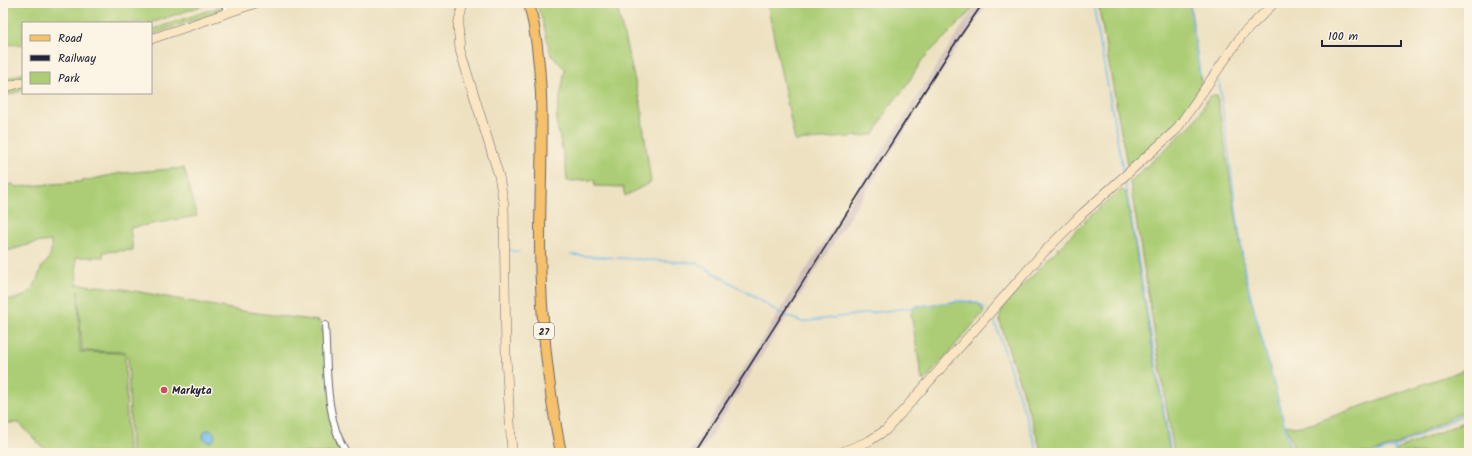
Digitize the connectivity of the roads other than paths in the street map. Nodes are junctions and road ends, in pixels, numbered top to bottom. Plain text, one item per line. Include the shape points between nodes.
1 (225, 3) edge
2 (256, 3) edge
3 (463, 3) edge
4 (529, 3) edge
5 (1274, 3) edge
6 (227, 13) junction
7 (152, 39) edge
8 (22, 82) edge
9 (3, 88) edge
10 (325, 325) dead end
11 (346, 453) edge
12 (512, 453) edge
13 (561, 453) edge
14 (840, 453) edge

1 - 6 street
2 - 6 street
3 - 12 street via 458,25 460,50 499,176 504,205 506,358
4 - 13 main road, 27 via 537,45 541,95 540,239 543,318
5 - 14 street via 1242,35 1176,130 1082,214 1042,254 886,430 869,441
6 - 7 street
8 - 9 street
10 - 11 street via 329,394 336,430

